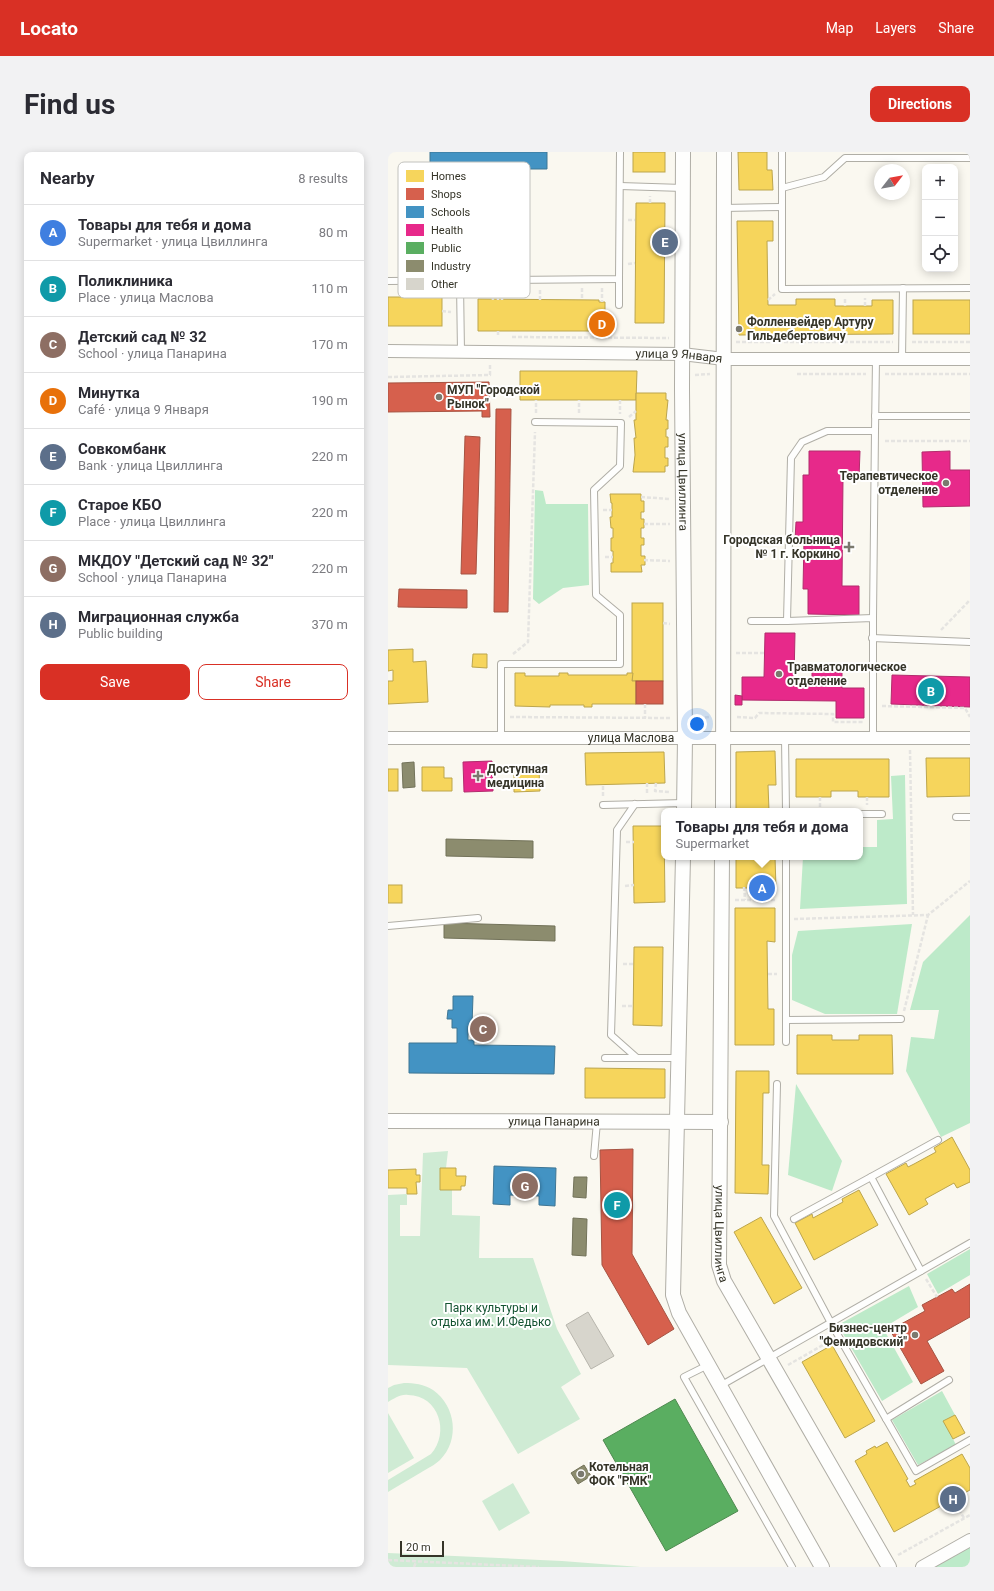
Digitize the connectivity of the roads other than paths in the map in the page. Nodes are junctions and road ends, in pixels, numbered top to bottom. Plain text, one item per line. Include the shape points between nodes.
1 (620, 152) edge
2 (683, 152) edge
3 (724, 152) edge
4 (782, 152) edge
5 (970, 158) edge
6 (620, 186) junction
7 (683, 188) junction
8 (782, 188) junction
9 (724, 208) junction
10 (782, 208) junction
11 (619, 279) junction
12 (530, 280) edge
13 (388, 281) edge
14 (398, 281) edge
15 (903, 288) junction
16 (970, 288) edge
17 (460, 298) edge
18 (619, 305) dead end
19 (388, 351) edge
20 (461, 352) junction
21 (682, 354) junction
22 (724, 359) junction
23 (876, 359) junction
24 (902, 359) junction
25 (970, 359) edge
26 (875, 416) junction
27 (970, 416) edge
28 (535, 422) road end
29 (875, 431) junction
30 (873, 618) junction
31 (787, 620) junction
32 (751, 621) dead end
33 (872, 638) junction
34 (970, 642) edge
35 (388, 738) edge
36 (501, 738) junction
37 (685, 738) junction
38 (723, 738) junction
39 (785, 738) junction
40 (970, 738) edge
41 (873, 739) junction
42 (635, 804) junction
43 (603, 805) dead end
44 (684, 807) edge
45 (722, 808) edge
46 (786, 808) edge
47 (863, 814) edge
48 (882, 814) dead end
49 (956, 817) dead end
50 (970, 817) edge
51 (683, 860) edge
52 (722, 860) edge
53 (786, 860) edge
54 (478, 918) dead end
55 (388, 926) edge
56 (901, 1019) road end
57 (786, 1020) junction
58 (786, 1042) dead end
59 (605, 1058) dead end
60 (637, 1058) junction
61 (679, 1058) junction
62 (777, 1084) dead end
63 (388, 1121) edge
64 (597, 1122) junction
65 (678, 1122) junction
66 (721, 1122) junction
67 (938, 1140) dead end
68 (594, 1156) dead end
69 (871, 1177) junction
70 (794, 1219) dead end
71 (970, 1243) edge
72 (922, 1271) junction
73 (831, 1323) junction
74 (768, 1358) junction
75 (708, 1365) junction
76 (949, 1380) dead end
77 (720, 1386) junction
78 (886, 1418) junction
79 (970, 1440) edge
80 (970, 1540) edge
81 (818, 1564) edge
82 (792, 1567) edge
83 (889, 1567) edge
84 (922, 1567) edge

1 - 6 lane
2 - 7 street, улица Цвиллинга
3 - 9 street
4 - 8 lane
5 - 8 lane via 845,158 824,177
6 - 7 lane
6 - 11 lane
7 - 21 street, улица Цвиллинга
8 - 10 lane
9 - 10 lane
9 - 22 street
10 - 15 lane via 782,289
11 - 12 lane
11 - 18 lane
13 - 14 lane
15 - 16 lane
15 - 24 lane
17 - 20 lane
19 - 20 street, улица 9 Января
20 - 21 street, улица 9 Января
21 - 22 street, улица 9 Января
21 - 37 street, улица Цвиллинга
22 - 23 street, улица 9 Января
22 - 38 street
23 - 24 street, улица 9 Января
23 - 26 lane
24 - 25 street, улица 9 Января
26 - 27 lane
26 - 29 lane
28 - 36 lane via 621,423 620,466 594,490 596,595 620,615 620,664 501,664
29 - 30 lane
29 - 31 lane via 827,431 802,442 791,458
30 - 31 lane
30 - 33 lane
31 - 32 lane
33 - 34 lane
33 - 41 lane
35 - 36 street, улица Маслова
36 - 37 street, улица Маслова
37 - 38 street, улица Маслова
37 - 44 street, улица Цвиллинга
38 - 39 street, улица Маслова
38 - 45 street
39 - 41 street, улица Маслова
39 - 46 lane
40 - 41 street, улица Маслова
42 - 43 lane
42 - 44 lane
42 - 60 lane via 617,830 611,1035
47 - 48 lane
49 - 50 lane
51 - 61 street
52 - 66 street, улица Цвиллинга
53 - 57 lane
54 - 55 lane
56 - 57 lane
57 - 58 lane
59 - 60 lane
60 - 61 lane
61 - 65 street
62 - 73 lane via 774,1216
63 - 64 street, улица Панарина
64 - 65 street, улица Панарина
64 - 68 lane
65 - 66 street, улица Панарина
65 - 75 street via 673,1295 679,1313
66 - 74 street, улица Цвиллинга via 719,1265 724,1281
67 - 69 lane
69 - 70 lane
69 - 72 lane
71 - 72 lane
72 - 73 lane
73 - 74 lane
73 - 78 lane
74 - 77 lane
74 - 83 street, улица Цвиллинга
75 - 77 street
75 - 82 lane via 684,1377
76 - 78 lane
77 - 81 street
78 - 79 lane via 916,1471
80 - 84 street

